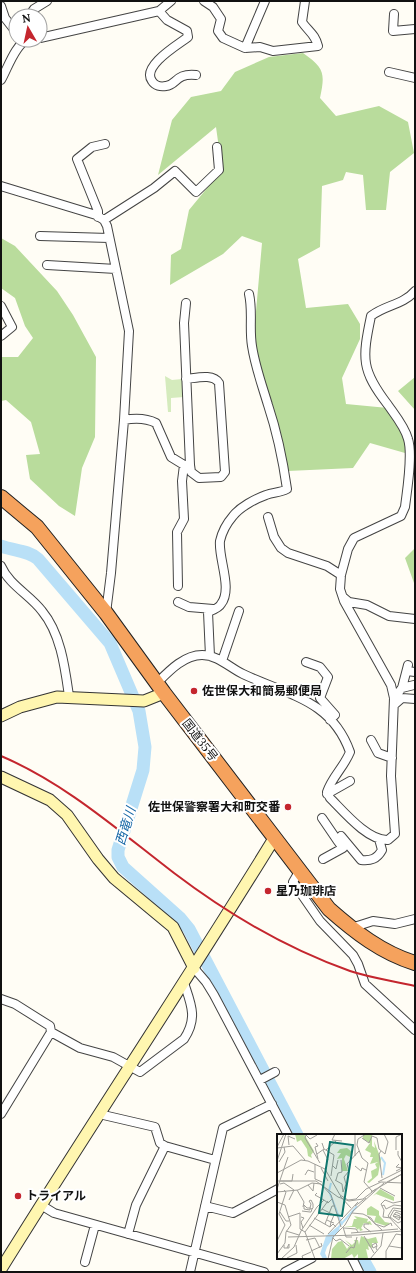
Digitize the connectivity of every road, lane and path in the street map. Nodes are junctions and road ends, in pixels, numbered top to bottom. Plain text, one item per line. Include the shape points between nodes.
1 (47, 1) edge
2 (171, 1) edge
3 (204, 1) edge
4 (265, 1) edge
5 (305, 1) edge
6 (1, 6) edge
7 (36, 8) edge
8 (159, 11) junction
9 (394, 14) dead end
10 (8, 22) edge
11 (415, 29) edge
12 (48, 36) edge
13 (17, 48) edge
14 (245, 48) junction
15 (389, 72) dead end
16 (196, 74) dead end
17 (415, 78) edge
18 (1, 80) edge
19 (105, 144) dead end
20 (217, 147) dead end
21 (1, 186) edge
22 (101, 218) junction
23 (40, 236) dead end
24 (110, 238) junction
25 (47, 265) dead end
26 (116, 269) junction
27 (415, 291) edge
28 (249, 294) dead end
29 (186, 303) dead end
30 (1, 306) edge
31 (1, 336) edge
32 (186, 379) junction
33 (124, 420) junction
34 (187, 465) junction
35 (1, 497) edge
36 (268, 517) dead end
37 (1, 566) edge
38 (341, 575) junction
39 (178, 586) dead end
40 (343, 597) junction
41 (178, 602) dead end
42 (213, 610) junction
43 (239, 611) dead end
44 (106, 613) junction
45 (415, 619) edge
46 (210, 656) junction
47 (222, 661) junction
48 (306, 662) dead end
49 (410, 669) edge
50 (414, 685) dead end
51 (160, 688) junction
52 (402, 688) junction
53 (69, 696) junction
54 (415, 699) edge
55 (394, 701) junction
56 (1, 716) edge
57 (330, 720) junction
58 (370, 740) dead end
59 (392, 758) junction
60 (1, 777) edge
61 (350, 781) dead end
62 (327, 794) junction
63 (322, 818) dead end
64 (275, 837) junction
65 (379, 839) junction
66 (337, 840) junction
67 (323, 859) dead end
68 (300, 870) junction
69 (414, 920) edge
70 (351, 928) junction
71 (197, 963) junction
72 (415, 963) edge
73 (184, 983) junction
74 (1, 999) edge
75 (415, 1030) edge
76 (51, 1032) junction
77 (130, 1067) junction
78 (274, 1073) dead end
79 (261, 1079) junction
80 (272, 1104) junction
81 (1, 1114) edge
82 (99, 1114) junction
83 (287, 1134) edge
84 (165, 1146) junction
85 (215, 1160) junction
86 (277, 1190) edge
87 (41, 1205) junction
88 (205, 1206) junction
89 (95, 1224) junction
90 (128, 1234) junction
91 (194, 1252) junction
92 (310, 1259) edge
93 (352, 1259) edge
94 (85, 1262) dead end
95 (1, 1269) edge
96 (190, 1272) edge
97 (264, 1272) edge
98 (285, 1272) edge
99 (359, 1272) edge

1 - 7 street
2 - 8 street
3 - 14 street via 213,7 221,19 218,31 222,38
4 - 14 street
5 - 14 street via 302,22 315,35 318,46 273,51 260,47
6 - 10 street
8 - 12 street
8 - 16 street via 167,20 187,31 188,37 170,48 159,60 150,72 152,83 168,86 185,74
9 - 11 street via 393,30
13 - 18 street
15 - 17 street
19 - 22 street via 92,147 77,159
20 - 22 street via 219,170 196,192 175,171 154,188
21 - 22 street
22 - 24 street
23 - 24 street
24 - 26 street
25 - 26 street
26 - 33 street via 129,331
27 - 38 street via 399,304 371,316 366,358 366,369 373,386 397,417 408,440 406,507 401,516 354,538 348,549
28 - 42 street via 252,305 252,346 278,441 287,489 266,495 244,506 233,515 226,526 220,540 224,600
29 - 32 street
30 - 31 street via 12,327
32 - 34 street
32 - 34 street via 211,377 220,383 225,472 221,477 199,478
33 - 34 street via 132,418 156,423 172,457
33 - 44 street
34 - 39 street via 182,481 184,519 177,532
35 - 44 highway, 国道35号 via 37,527
36 - 38 street via 274,537 281,548 288,553 323,564
37 - 53 street via 18,590 42,611 57,639
38 - 40 street via 340,588
40 - 45 street via 349,602 367,605 389,616
40 - 55 street via 391,685
41 - 42 street via 189,607
42 - 46 street via 208,612
43 - 47 street
44 - 51 highway, 国道35号
46 - 47 street
46 - 51 street via 190,657
47 - 57 street via 243,674 311,702
48 - 57 street via 320,667 328,677 320,698 335,714
49 - 52 street
50 - 52 street
51 - 53 street via 144,701
51 - 64 highway, 国道35号
52 - 55 street
53 - 56 street via 57,696 20,707
54 - 55 street via 402,698
55 - 59 street
57 - 62 street via 342,735 350,752 329,784
58 - 59 street via 378,753
59 - 65 street via 395,834 388,840
60 - 71 street via 50,800 67,815 98,860 114,878 173,927
61 - 62 street
62 - 65 street via 363,831
63 - 66 street
64 - 68 highway, 国道35号
64 - 71 street
65 - 66 street via 382,850 372,860 366,861 361,860 341,836
66 - 67 street via 342,848
68 - 70 highway, 国道35号 via 329,909
68 - 75 street via 292,882 320,920 353,955 365,984
69 - 70 street via 395,924 373,921
70 - 72 highway, 国道35号 via 378,947
71 - 73 street
71 - 79 street
73 - 77 street
73 - 77 street via 194,1014 189,1032 184,1039 140,1072
74 - 76 street via 15,1004 50,1026
76 - 77 street via 80,1048 113,1057
76 - 81 street
77 - 82 street
78 - 79 street
79 - 80 street
80 - 83 street
80 - 85 street via 223,1128
82 - 84 street via 155,1127 160,1142
82 - 87 street
84 - 85 street
84 - 90 street via 136,1205
85 - 88 street
86 - 88 street via 233,1212
87 - 89 street via 54,1213
87 - 95 street
88 - 91 street
89 - 90 street
89 - 94 street
90 - 91 street
91 - 96 street
91 - 97 street
92 - 98 street
93 - 99 street

